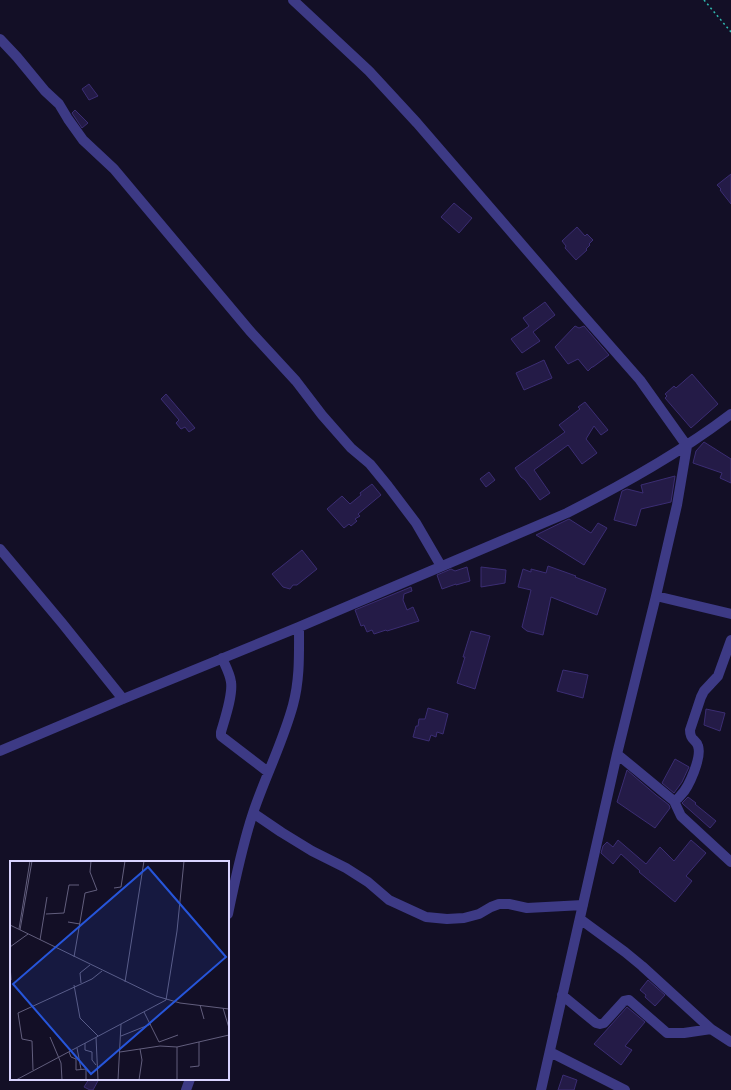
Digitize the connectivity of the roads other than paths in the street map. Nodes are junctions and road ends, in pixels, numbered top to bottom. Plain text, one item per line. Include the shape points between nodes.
1 (293, 0) edge
2 (0, 39) edge
3 (731, 414) edge
4 (687, 446) junction
5 (0, 549) edge
6 (441, 566) junction
7 (656, 596) junction
8 (731, 614) edge
9 (299, 627) junction
10 (731, 640) edge
11 (222, 658) junction
12 (123, 699) junction
13 (0, 751) edge
14 (617, 754) junction
15 (268, 772) junction
16 (674, 801) junction
17 (253, 813) junction
18 (731, 862) edge
19 (583, 905) junction
20 (229, 909) edge
21 (580, 919) junction
22 (562, 995) junction
23 (711, 1029) junction
24 (731, 1042) edge
25 (550, 1052) junction
26 (190, 1080) edge
27 (186, 1090) edge
28 (541, 1090) edge
29 (625, 1090) edge

1 - 4 street via 369,71 417,123 640,380
2 - 6 street via 59,104 83,140 114,169 250,331 296,381 322,416 351,448 370,464 416,523
3 - 4 street
4 - 6 street via 567,513
4 - 7 street via 677,505
5 - 12 street
6 - 9 street
7 - 8 street
7 - 14 street
9 - 11 street
9 - 15 street via 299,669 293,704
10 - 16 street via 718,676 701,697 690,730 691,739 698,744 699,758 689,783 682,795
11 - 12 street
11 - 15 street via 231,680 231,687 221,736
12 - 13 street
14 - 16 street
14 - 19 street
15 - 17 street
16 - 18 street via 681,816
17 - 19 street via 312,851 368,882 389,900 426,917 464,918 500,904 527,908
17 - 20 street via 239,859
19 - 21 street
21 - 22 street
21 - 23 street via 636,961
22 - 23 street via 600,1024 604,1023 624,1001 629,1000 667,1033
22 - 25 street
23 - 24 street
25 - 28 street
25 - 29 street
26 - 27 street

